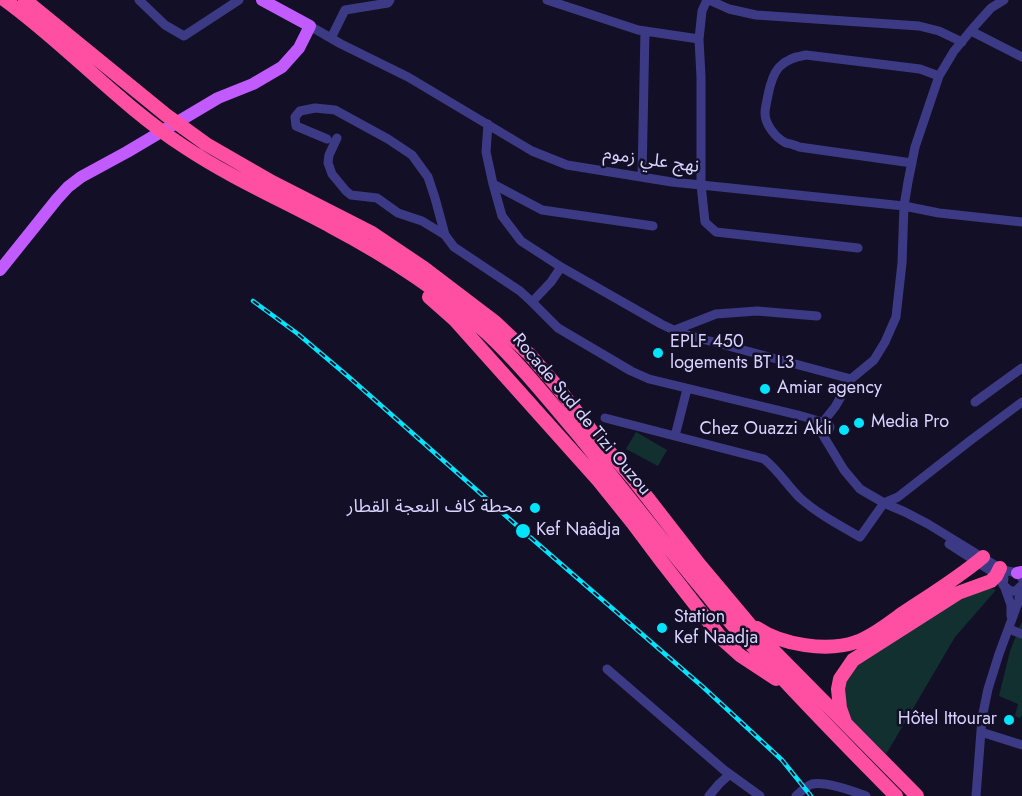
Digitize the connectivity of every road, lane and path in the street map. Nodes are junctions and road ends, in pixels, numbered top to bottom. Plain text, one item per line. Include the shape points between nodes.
1 (5, 0) edge
2 (25, 0) edge
3 (139, 0) edge
4 (239, 0) edge
5 (262, 0) edge
6 (390, 0) edge
7 (547, 0) edge
8 (708, 0) edge
9 (1004, 0) edge
10 (0, 6) edge
11 (310, 26) junction
12 (645, 31) junction
13 (971, 31) junction
14 (47, 33) junction
15 (331, 38) junction
16 (699, 39) junction
17 (962, 42) junction
18 (1022, 57) edge
19 (939, 76) junction
20 (488, 124) junction
21 (337, 138) dead end
22 (327, 139) dead end
23 (912, 163) junction
24 (642, 177) junction
25 (493, 184) junction
26 (701, 184) junction
27 (904, 206) junction
28 (1022, 222) edge
29 (653, 226) dead end
30 (445, 235) junction
31 (858, 248) dead end
32 (561, 267) junction
33 (0, 270) edge
34 (532, 302) junction
35 (817, 316) dead end
36 (675, 330) junction
37 (1022, 368) edge
38 (850, 379) junction
39 (687, 389) junction
40 (975, 402) dead end
41 (1022, 402) edge
42 (605, 418) dead end
43 (824, 427) junction
44 (675, 436) junction
45 (884, 503) junction
46 (980, 560) junction
47 (1011, 578) edge
48 (741, 615) junction
49 (1010, 625) junction
50 (1022, 634) edge
51 (607, 669) dead end
52 (845, 724) junction
53 (981, 732) junction
54 (1022, 746) edge
55 (730, 774) junction
56 (710, 796) edge
57 (760, 796) edge
58 (796, 796) edge
59 (866, 796) edge
60 (896, 796) edge
61 (918, 796) edge
62 (976, 796) edge

1 - 14 highway
2 - 48 highway, Rocade Sud de Tizi Ouzou via 206,144 372,233 495,322 555,384
3 - 4 street via 165,25 184,36
5 - 11 main road
6 - 15 street via 345,10
7 - 12 street
8 - 16 street via 702,11
8 - 17 street via 756,15 919,26 939,30
9 - 13 street via 991,8
10 - 14 highway
11 - 15 street, نهج علي زموم
11 - 33 main road via 299,48 282,68 218,98 68,187
12 - 16 street
12 - 24 street
13 - 17 street
13 - 18 street
14 - 60 highway via 184,147 386,259 454,320 599,481 723,639 741,656 790,687
15 - 20 street, نهج علي زموم
16 - 26 street
17 - 19 street
19 - 23 street
19 - 23 street via 920,69 806,56 785,61 771,80 765,113 768,124 785,142
20 - 24 street, نهج علي زموم via 532,151 567,165
20 - 25 street via 486,152
21 - 30 street via 328,163 346,191 377,198 398,213
22 - 30 street via 296,126 295,117 300,111 335,110 412,155 428,177
23 - 27 street
24 - 26 street, نهج علي زموم
25 - 29 street via 542,210
25 - 32 street via 502,216 521,241
26 - 27 street, نهج علي زموم
26 - 31 street via 705,222 716,232
27 - 28 street, نهج علي زموم
27 - 38 street via 896,317 874,360
30 - 34 street via 454,247
32 - 34 street
32 - 36 street
34 - 39 street via 558,327 631,371
35 - 36 street via 757,310 716,314
36 - 38 street
37 - 40 street
38 - 43 street
39 - 43 street via 798,415
39 - 44 street
41 - 45 street via 898,497
42 - 44 street
43 - 45 street via 844,470 860,489
44 - 45 street via 764,459 808,505 860,537
45 - 46 street via 928,524
46 - 47 street
46 - 48 highway via 856,642 801,646 777,639
47 - 49 street
47 - 52 highway via 953,596 853,660 838,689
48 - 52 highway, Rocade Sud de Tizi Ouzou
49 - 50 street
49 - 53 street via 988,689
51 - 55 street
52 - 61 highway, Rocade Sud de Tizi Ouzou
53 - 54 street
53 - 62 street
55 - 56 street
55 - 57 street
58 - 59 street via 809,784 839,787

